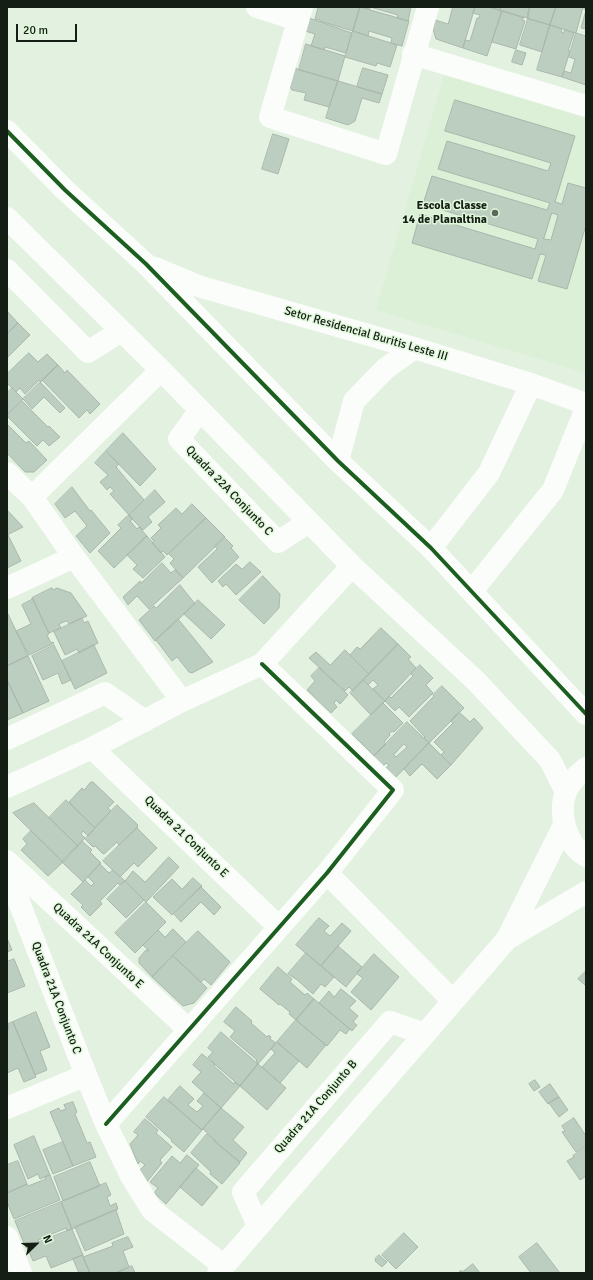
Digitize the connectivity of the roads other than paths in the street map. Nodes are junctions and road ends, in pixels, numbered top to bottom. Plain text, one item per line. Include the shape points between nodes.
1 (258, 7) edge
2 (428, 7) edge
3 (300, 14) edge
4 (414, 54) junction
5 (586, 106) edge
6 (7, 130) edge
7 (7, 218) edge
8 (146, 264) junction
9 (7, 270) edge
10 (121, 331) junction
11 (414, 348) junction
12 (161, 370) junction
13 (530, 384) junction
14 (586, 404) edge
15 (586, 408) edge
16 (200, 410) junction
17 (338, 461) junction
18 (7, 473) edge
19 (32, 496) junction
20 (309, 522) junction
21 (431, 548) junction
22 (74, 557) junction
23 (352, 566) junction
24 (7, 588) edge
25 (472, 591) junction
26 (262, 664) junction
27 (182, 701) junction
28 (586, 714) edge
29 (145, 721) junction
30 (7, 739) edge
31 (92, 748) junction
32 (586, 768) edge
33 (7, 787) edge
34 (566, 792) junction
35 (564, 825) junction
36 (586, 856) edge
37 (7, 862) edge
38 (7, 871) edge
39 (326, 873) junction
40 (586, 892) edge
41 (280, 927) junction
42 (507, 939) junction
43 (454, 1000) junction
44 (189, 1030) junction
45 (425, 1034) junction
46 (86, 1075) junction
47 (7, 1108) edge
48 (106, 1124) junction
49 (258, 1226) junction
50 (7, 1237) edge
51 (221, 1270) edge
52 (21, 1273) edge

1 - 3 street
2 - 4 street
3 - 4 street via 270,117 386,154
4 - 5 street
6 - 8 street via 65,190
7 - 10 street
8 - 11 street, Setor Residencial Buritis Leste III via 198,286
8 - 17 street
9 - 10 street via 88,352
10 - 12 street
11 - 13 street, Setor Residencial Buritis Leste III
11 - 17 street via 384,369 354,400
12 - 16 street
12 - 19 street
13 - 14 street, Setor Residencial Buritis Leste III
13 - 21 street via 489,473
15 - 25 street via 553,490
16 - 20 street
16 - 20 street, Quadra 22A Conjunto C via 179,439 278,542
17 - 21 street
18 - 19 street
19 - 22 street
20 - 23 street
21 - 25 street
22 - 24 street
22 - 27 street
23 - 26 street
23 - 34 street via 476,681 550,760
25 - 28 street
26 - 27 street
26 - 39 street via 393,790
27 - 29 street
29 - 30 street via 105,693
29 - 31 street
31 - 33 street
31 - 41 street, Quadra 21 Conjunto E
32 - 34 street via 576,776
34 - 35 street via 562,808
35 - 36 street via 571,841
35 - 42 street
37 - 44 street, Quadra 21A Conjunto E
38 - 46 street, Quadra 21A Conjunto C
39 - 41 street
39 - 43 street
40 - 42 street
41 - 44 street
42 - 43 street
43 - 45 street
44 - 48 street
45 - 49 street
45 - 49 street, Quadra 21A Conjunto B via 390,1022 243,1192
46 - 47 street
46 - 48 street, Quadra 21A Conjunto C
48 - 51 street, Quadra 21A Conjunto C via 131,1176 152,1210
49 - 51 street
50 - 52 street

